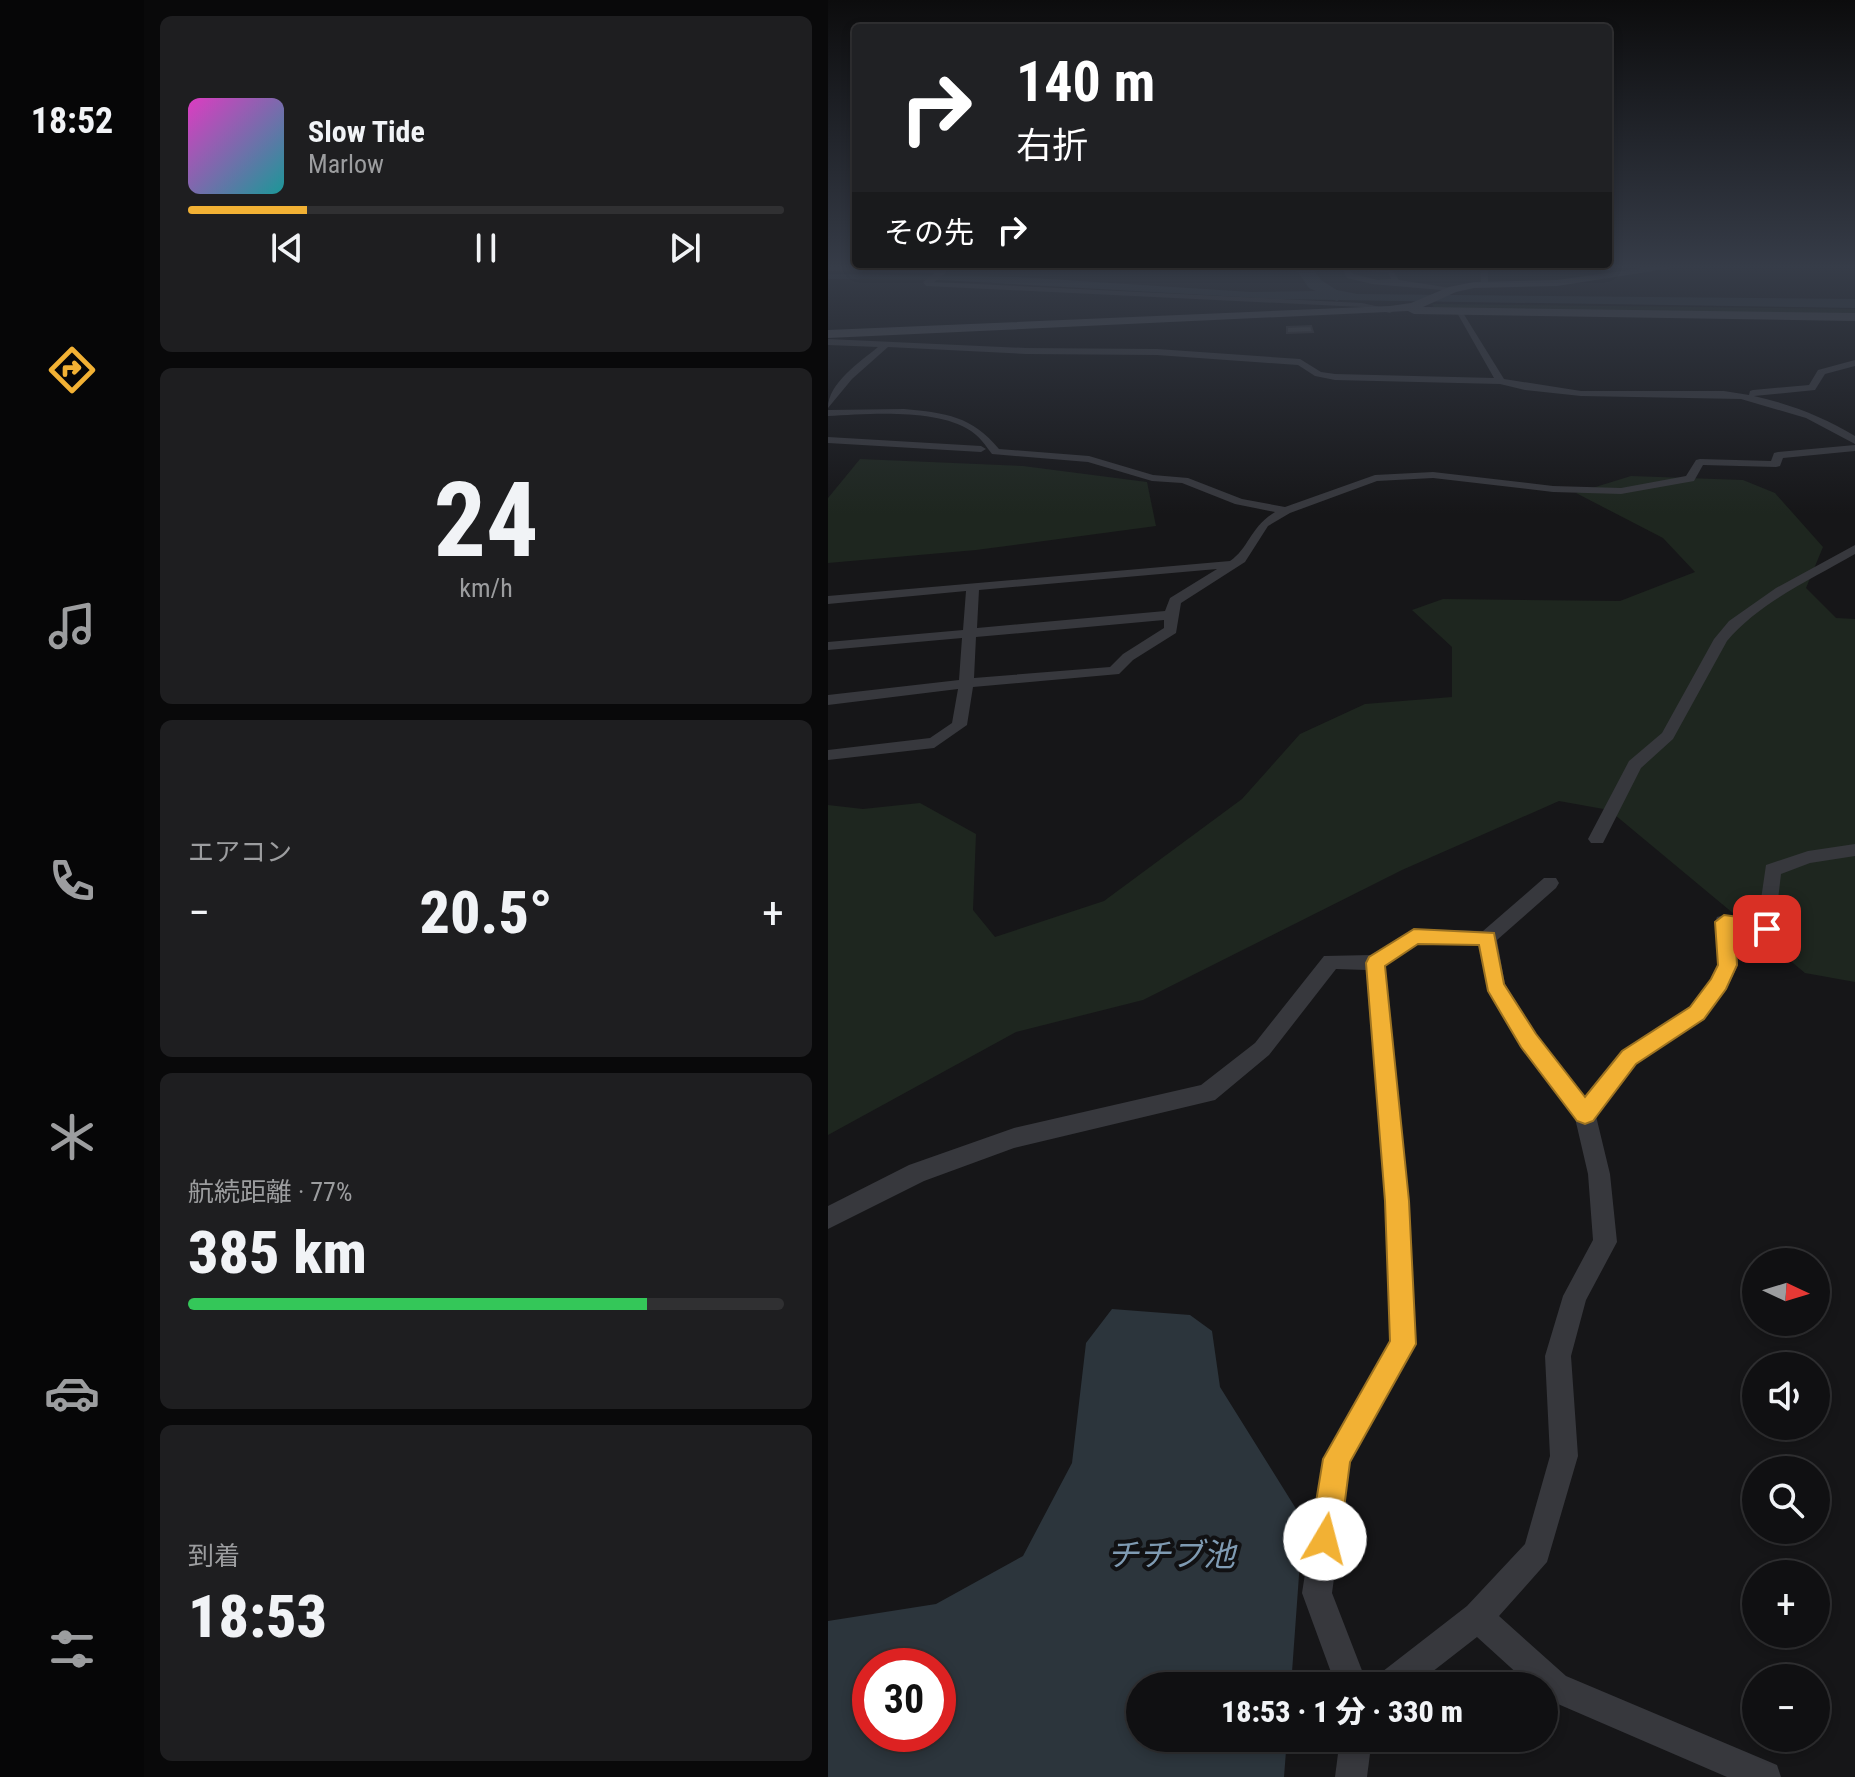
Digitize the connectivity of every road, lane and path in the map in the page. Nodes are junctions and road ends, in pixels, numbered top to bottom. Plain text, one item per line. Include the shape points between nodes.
1 (882, 348) edge
2 (954, 348) edge
3 (1481, 348) edge
4 (1855, 363) edge
5 (1500, 381) junction
6 (1742, 396) junction
7 (828, 405) edge
8 (828, 413) edge
9 (828, 422) edge
10 (882, 423) dead end
11 (911, 435) dead end
12 (828, 440) edge
13 (1855, 441) edge
14 (903, 445) junction
15 (1855, 448) edge
16 (981, 449) dead end
17 (1286, 511) junction
18 (1855, 549) edge
19 (1230, 564) junction
20 (973, 585) junction
21 (828, 600) edge
22 (1170, 615) junction
23 (969, 633) junction
24 (828, 646) edge
25 (966, 685) junction
26 (828, 700) edge
27 (828, 755) edge
28 (1597, 839) dead end
29 (1855, 850) edge
30 (1550, 883) dead end
31 (1487, 938) junction
32 (1375, 963) junction
33 (1585, 1114) junction
34 (828, 1218) edge
35 (1478, 1617) junction
36 (1347, 1672) edge
37 (1407, 1672) edge
38 (1354, 1752) edge
39 (1351, 1777) edge
40 (1765, 1777) edge

1 - 7 street
2 - 5 street via 1157,352 1300,362 1335,377
3 - 5 street
4 - 6 street via 1821,372 1812,388
5 - 6 street via 1555,392
6 - 13 street via 1827,424
8 - 17 street via 956,420 975,429 996,452 1089,459
9 - 10 street
11 - 14 street
12 - 14 street
14 - 16 street
15 - 17 street via 1778,455 1776,464 1700,462 1690,479 1621,491 1433,475 1375,478
17 - 19 street via 1264,524 1241,559
18 - 28 street via 1734,624 1668,736 1635,765
19 - 20 street
19 - 22 street via 1175,601
20 - 21 street
20 - 23 street
22 - 23 street
22 - 25 street via 1171,630 1114,671
23 - 24 street
23 - 25 street
25 - 26 street
25 - 27 street via 959,725 934,743
29 - 33 street via 1808,857 1772,870 1767,929 1724,922 1728,965 1719,984 1697,1013 1629,1058
30 - 31 street
31 - 32 street via 1414,936
31 - 33 street via 1495,985 1528,1040
32 - 34 street via 1331,961 1262,1049 1207,1093 1014,1138 917,1173
32 - 36 street via 1397,1201 1403,1344 1337,1459 1317,1593
33 - 35 street via 1599,1174 1605,1242 1575,1296 1558,1356 1564,1456 1537,1552
35 - 37 street
35 - 40 street via 1555,1687
38 - 39 street

